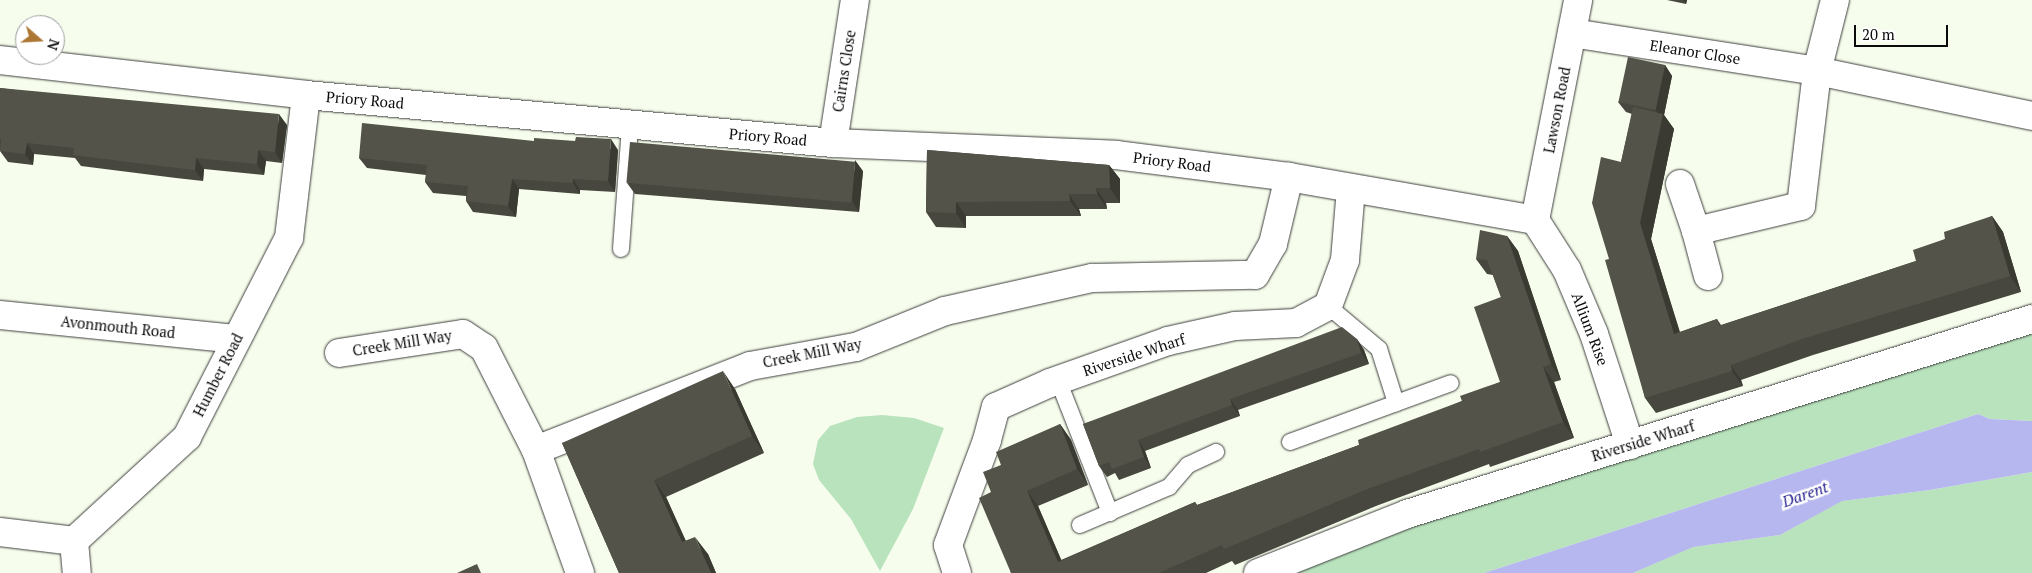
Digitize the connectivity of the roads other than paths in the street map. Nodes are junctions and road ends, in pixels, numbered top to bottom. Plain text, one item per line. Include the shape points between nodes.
1 (855, 0) edge
2 (1578, 0) edge
3 (1835, 0) edge
4 (1572, 32) junction
5 (0, 60) edge
6 (1817, 71) junction
7 (306, 95) junction
8 (2032, 116) edge
9 (630, 125) junction
10 (833, 143) junction
11 (1289, 177) junction
12 (1680, 184) dead end
13 (1351, 188) junction
14 (1535, 220) junction
15 (1696, 231) junction
16 (621, 249) dead end
17 (1708, 276) dead end
18 (1328, 306) junction
19 (0, 315) edge
20 (2032, 319) edge
21 (236, 339) junction
22 (339, 353) dead end
23 (1058, 380) junction
24 (1451, 383) dead end
25 (1396, 403) junction
26 (1290, 442) dead end
27 (1630, 445) junction
28 (536, 450) junction
29 (1216, 452) dead end
30 (1110, 514) junction
31 (1080, 525) dead end
32 (0, 532) edge
33 (74, 540) junction
34 (77, 573) edge
35 (580, 573) edge
36 (957, 573) edge
37 (1258, 573) edge

1 - 10 street, Cairns Close
2 - 4 street, Lawson Road
3 - 6 street
4 - 6 street, Eleanor Close
4 - 14 street, Lawson Road
5 - 7 street, Priory Road
6 - 8 street, Eleanor Close
6 - 15 street via 1801,206
7 - 9 street, Priory Road
7 - 21 street, Humber Road via 290,238
9 - 10 street, Priory Road
9 - 16 lane
10 - 11 street, Priory Road via 1116,155
11 - 13 street, Priory Road
11 - 28 street, Creek Mill Way via 1273,244 1255,275 1092,278 945,312 856,347 750,366
12 - 15 street
13 - 14 street, Priory Road
13 - 18 street via 1344,260
14 - 27 street, Allium Rise via 1567,270 1594,334
15 - 17 street
18 - 23 street, Riverside Wharf via 1296,324 1225,328 1168,342
18 - 25 lane via 1379,349
19 - 21 street, Avonmouth Road
20 - 27 street, Riverside Wharf
21 - 33 street, Humber Road via 187,437
22 - 28 street, Creek Mill Way via 464,334 484,348
23 - 30 lane
23 - 36 street, Riverside Wharf via 996,407 948,546
24 - 25 lane
25 - 26 lane
27 - 37 street, Riverside Wharf via 1407,514
28 - 35 street
29 - 30 lane via 1188,465 1169,487
30 - 31 lane
32 - 33 street
33 - 34 street

